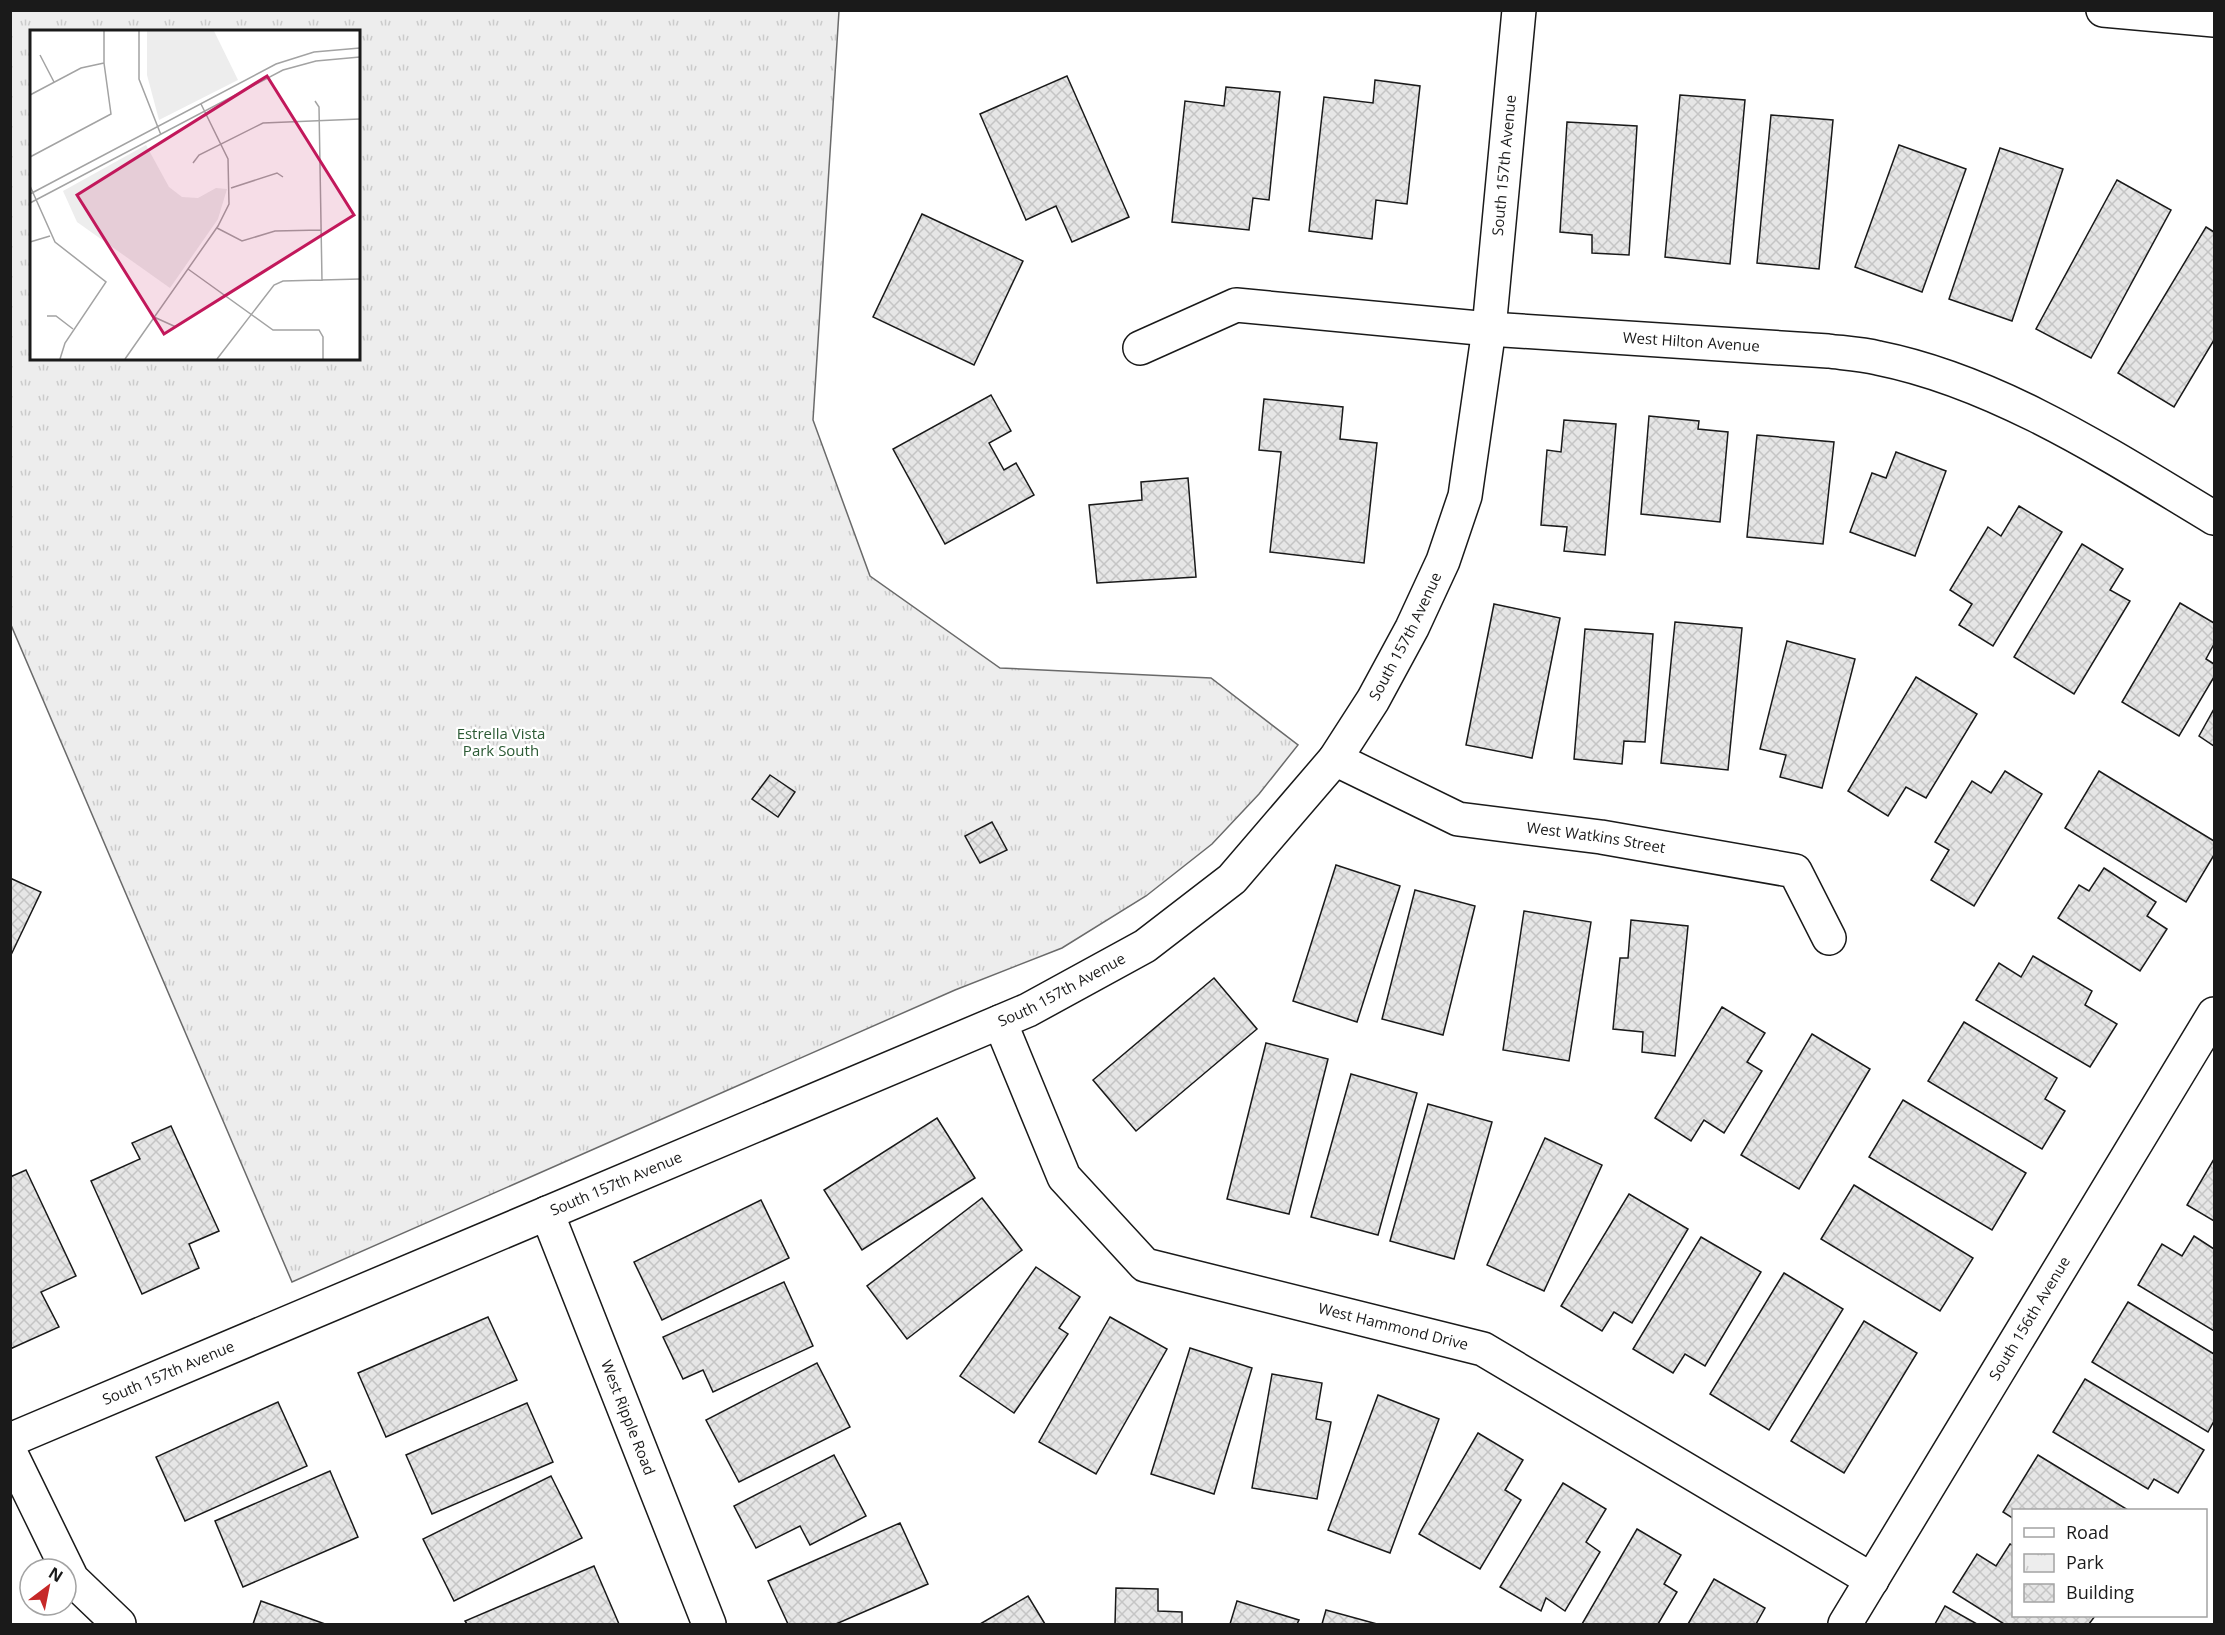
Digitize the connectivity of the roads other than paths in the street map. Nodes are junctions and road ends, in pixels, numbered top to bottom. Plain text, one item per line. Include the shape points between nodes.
1 (1519, 10) edge
2 (2103, 10) edge
3 (2214, 20) edge
4 (1489, 329) junction
5 (1140, 348) dead end
6 (2214, 518) edge
7 (1335, 759) junction
8 (1829, 938) dead end
9 (2214, 1014) edge
10 (1000, 1022) junction
11 (547, 1213) junction
12 (10, 1440) edge
13 (10, 1452) edge
14 (1872, 1580) junction
15 (119, 1624) edge
16 (709, 1624) edge
17 (1845, 1624) edge

1 - 4 street, South 157th Avenue
2 - 3 street
4 - 5 street, West Hilton Avenue via 1236,305
4 - 6 street, West Hilton Avenue via 1828,351 1878,358 1948,379 2041,417
4 - 7 street, South 157th Avenue via 1465,496 1443,561 1373,700
7 - 8 street, West Watkins Street via 1458,819 1601,837 1795,872
7 - 10 street, South 157th Avenue via 1232,879 1187,915 1145,946
9 - 14 street, South 156th Avenue
10 - 11 street, South 157th Avenue
10 - 14 street, West Hammond Drive via 1064,1177 1145,1265 1483,1349
11 - 12 street, South 157th Avenue
11 - 16 street, West Ripple Road
13 - 15 street via 72,1579
14 - 17 street, South 156th Avenue

